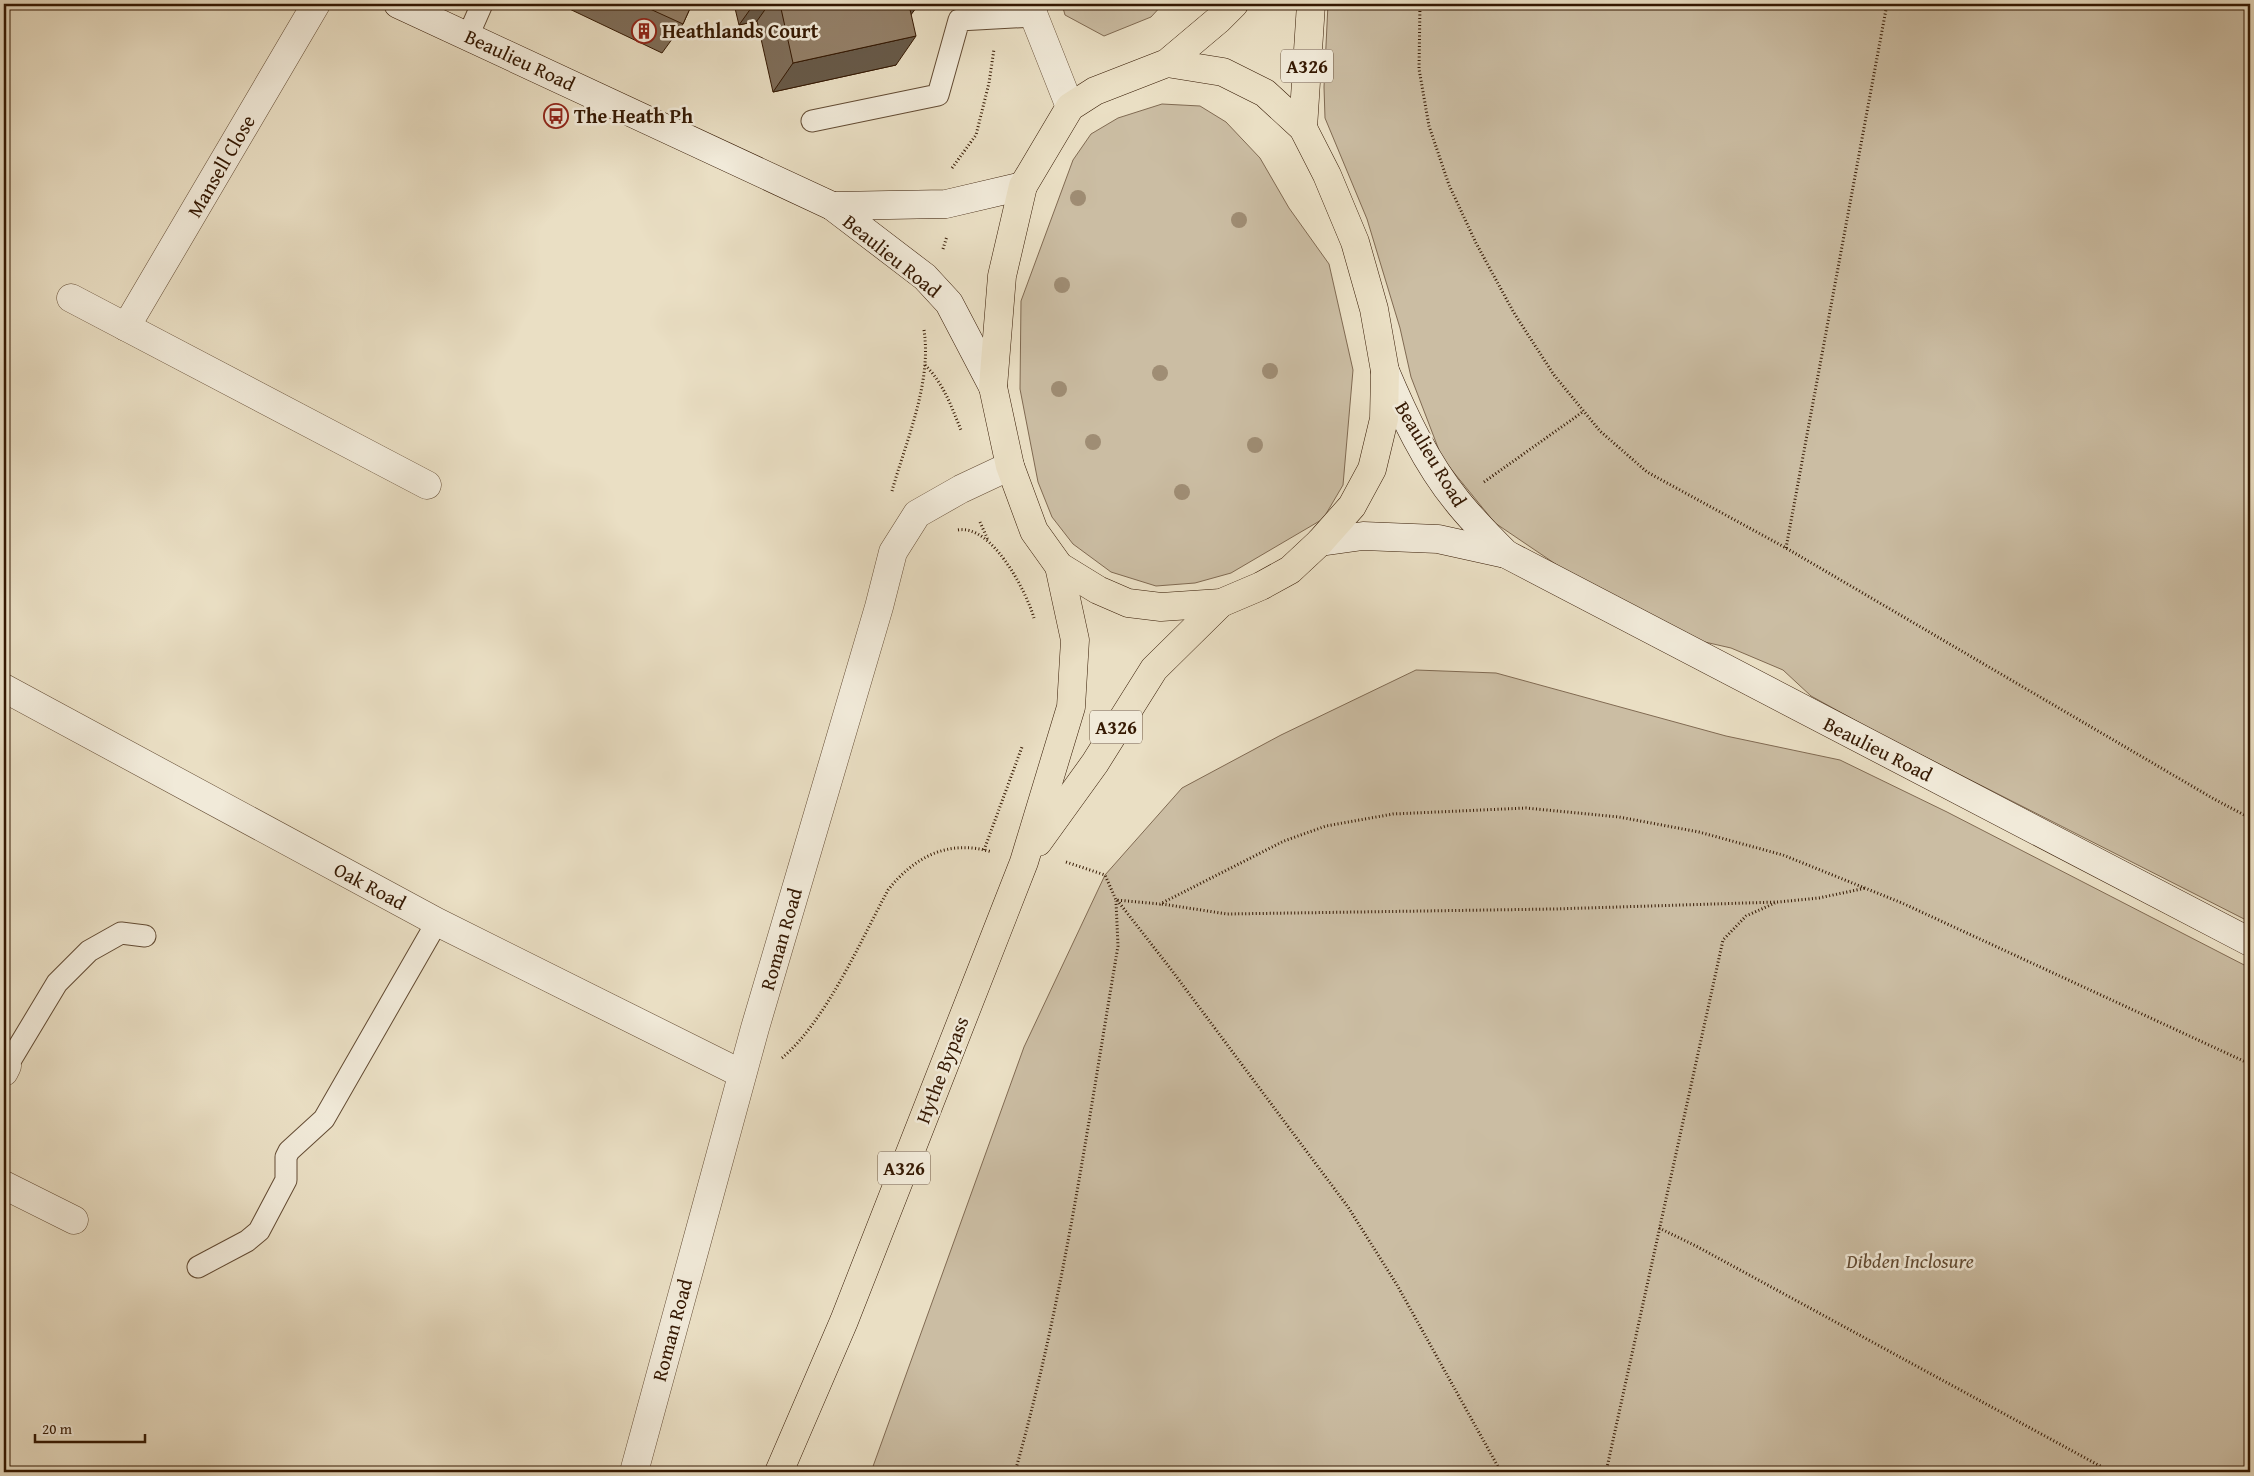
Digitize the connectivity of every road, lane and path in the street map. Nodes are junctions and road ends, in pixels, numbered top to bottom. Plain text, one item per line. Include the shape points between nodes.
1 (316, 4) edge
2 (482, 4) edge
3 (1234, 4) edge
4 (1311, 4) edge
5 (1420, 4) edge
6 (1887, 4) edge
7 (408, 6) edge
8 (1033, 10) edge
9 (960, 12) edge
10 (998, 18) junction
11 (468, 36) junction
12 (1167, 63) junction
13 (1070, 107) junction
14 (812, 121) dead end
15 (1303, 128) junction
16 (947, 172) dead end
17 (1023, 186) junction
18 (832, 206) junction
19 (72, 298) dead end
20 (923, 323) dead end
21 (126, 327) junction
22 (925, 364) junction
23 (1385, 371) junction
24 (993, 386) junction
25 (1584, 411) junction
26 (961, 430) dead end
27 (1010, 466) junction
28 (427, 485) dead end
29 (890, 497) dead end
30 (1456, 500) junction
31 (980, 522) dead end
32 (956, 531) dead end
33 (1320, 542) junction
34 (989, 543) junction
35 (1786, 548) junction
36 (1506, 554) junction
37 (1059, 566) junction
38 (1221, 603) junction
39 (1036, 626) dead end
40 (4, 688) edge
41 (1023, 743) dead end
42 (2250, 818) edge
43 (984, 850) junction
44 (1024, 862) junction
45 (1105, 875) dead end
46 (1867, 888) junction
47 (1116, 900) junction
48 (1778, 902) junction
49 (1160, 904) junction
50 (438, 922) junction
51 (145, 936) dead end
52 (2250, 942) edge
53 (2250, 1064) edge
54 (5, 1069) edge
55 (742, 1074) junction
56 (4, 1185) edge
57 (74, 1220) dead end
58 (1659, 1228) junction
59 (198, 1267) dead end
60 (634, 1472) edge
61 (779, 1472) edge
62 (1015, 1472) edge
63 (1502, 1472) edge
64 (1606, 1472) edge
65 (2111, 1472) edge

1 - 21 street, Mansell Close
2 - 11 lane
3 - 12 main road
4 - 15 main road, A326
5 - 25 path via 1419,69 1429,126 1449,185 1514,313 1554,375
6 - 35 path
7 - 11 street, Beaulieu Road
8 - 10 lane
8 - 13 street
9 - 10 lane
9 - 14 lane via 938,95
10 - 16 path via 990,83 976,135
11 - 18 street, Beaulieu Road
12 - 13 main road via 1095,91
12 - 15 main road via 1223,72 1265,93
13 - 17 main road
15 - 23 main road via 1355,242 1374,309
17 - 18 street, Beaulieu Road via 946,204
17 - 24 main road via 1002,276
18 - 24 street, Beaulieu Road via 925,277 949,303
19 - 21 street
20 - 22 path
21 - 28 street
22 - 26 path via 938,378
22 - 29 path
23 - 30 street, Beaulieu Road via 1403,414
23 - 33 main road via 1384,419 1372,469 1352,506
24 - 27 main road
25 - 30 path
25 - 35 path via 1600,430 1647,472
27 - 37 main road via 1034,531
27 - 55 street, Roman Road via 917,514 893,552
30 - 36 street, Beaulieu Road
31 - 34 path
32 - 34 path via 964,529 980,534
33 - 36 street, Beaulieu Road via 1362,536 1438,539
33 - 38 main road via 1290,570
34 - 39 path via 1017,578
35 - 42 path
36 - 52 street, Beaulieu Road
37 - 38 main road via 1098,590 1128,603 1160,607
37 - 44 main road, Hythe Bypass / A326 via 1075,640 1071,707
38 - 44 main road, Hythe Bypass / A326 via 1154,669 1095,763
40 - 50 street, Oak Road
41 - 43 path
43 - 44 path
43 - 55 path via 974,846 946,850 915,862 888,890 833,992 798,1044 772,1067
44 - 61 main road, Hythe Bypass / A326 via 844,1321
45 - 47 path
46 - 48 path
46 - 49 path via 1783,855 1699,832 1619,817 1526,808 1393,814 1326,826 1284,841
46 - 53 path
47 - 49 path
47 - 62 path via 1118,946 1067,1246
47 - 63 path via 1348,1207 1397,1284
48 - 49 path via 1544,910 1227,914
48 - 58 path via 1746,916 1723,940
50 - 55 street, Oak Road
50 - 59 lane via 324,1119 289,1151 286,1180 260,1231
51 - 54 lane via 121,932 89,951 57,983
55 - 60 street, Roman Road
56 - 57 street
58 - 64 path
58 - 65 path

